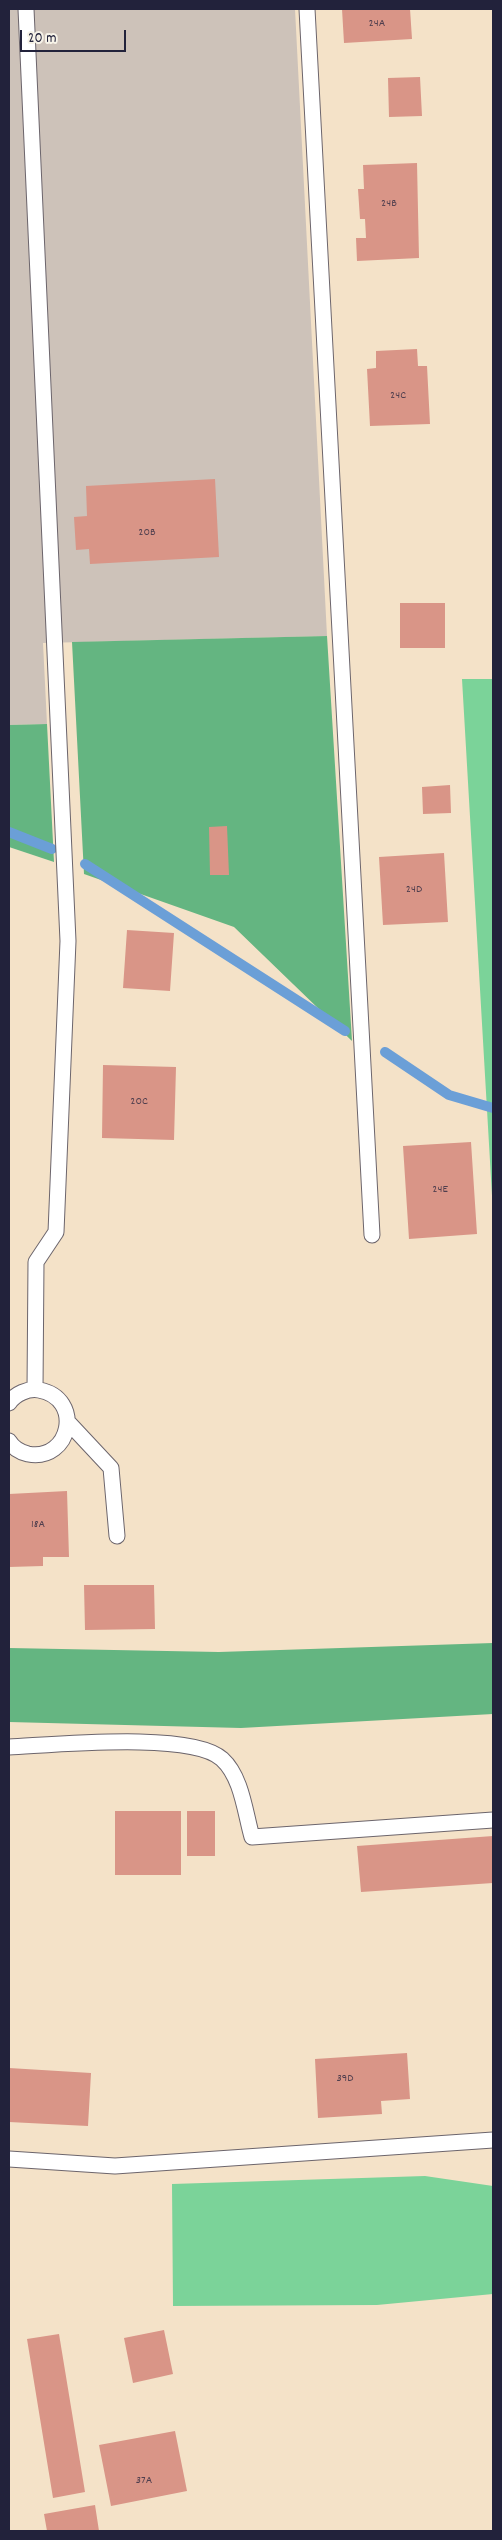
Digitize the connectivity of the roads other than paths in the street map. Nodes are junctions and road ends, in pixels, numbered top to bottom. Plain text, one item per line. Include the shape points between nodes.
1 (26, 9) edge
2 (307, 9) edge
3 (372, 1235) dead end
4 (35, 1389) junction
5 (9, 1404) edge
6 (68, 1422) junction
7 (9, 1441) edge
8 (117, 1536) dead end
9 (9, 1747) edge
10 (493, 1820) edge
11 (493, 2140) edge
12 (9, 2159) edge

1 - 4 lane via 68,941 56,1232 36,1262
2 - 3 lane
4 - 5 lane via 22,1392
4 - 6 lane via 58,1398
6 - 7 lane via 58,1445 48,1452 22,1453
6 - 8 lane via 111,1468
9 - 10 lane via 127,1741 200,1747 222,1760 236,1780 252,1837
11 - 12 lane via 115,2166

